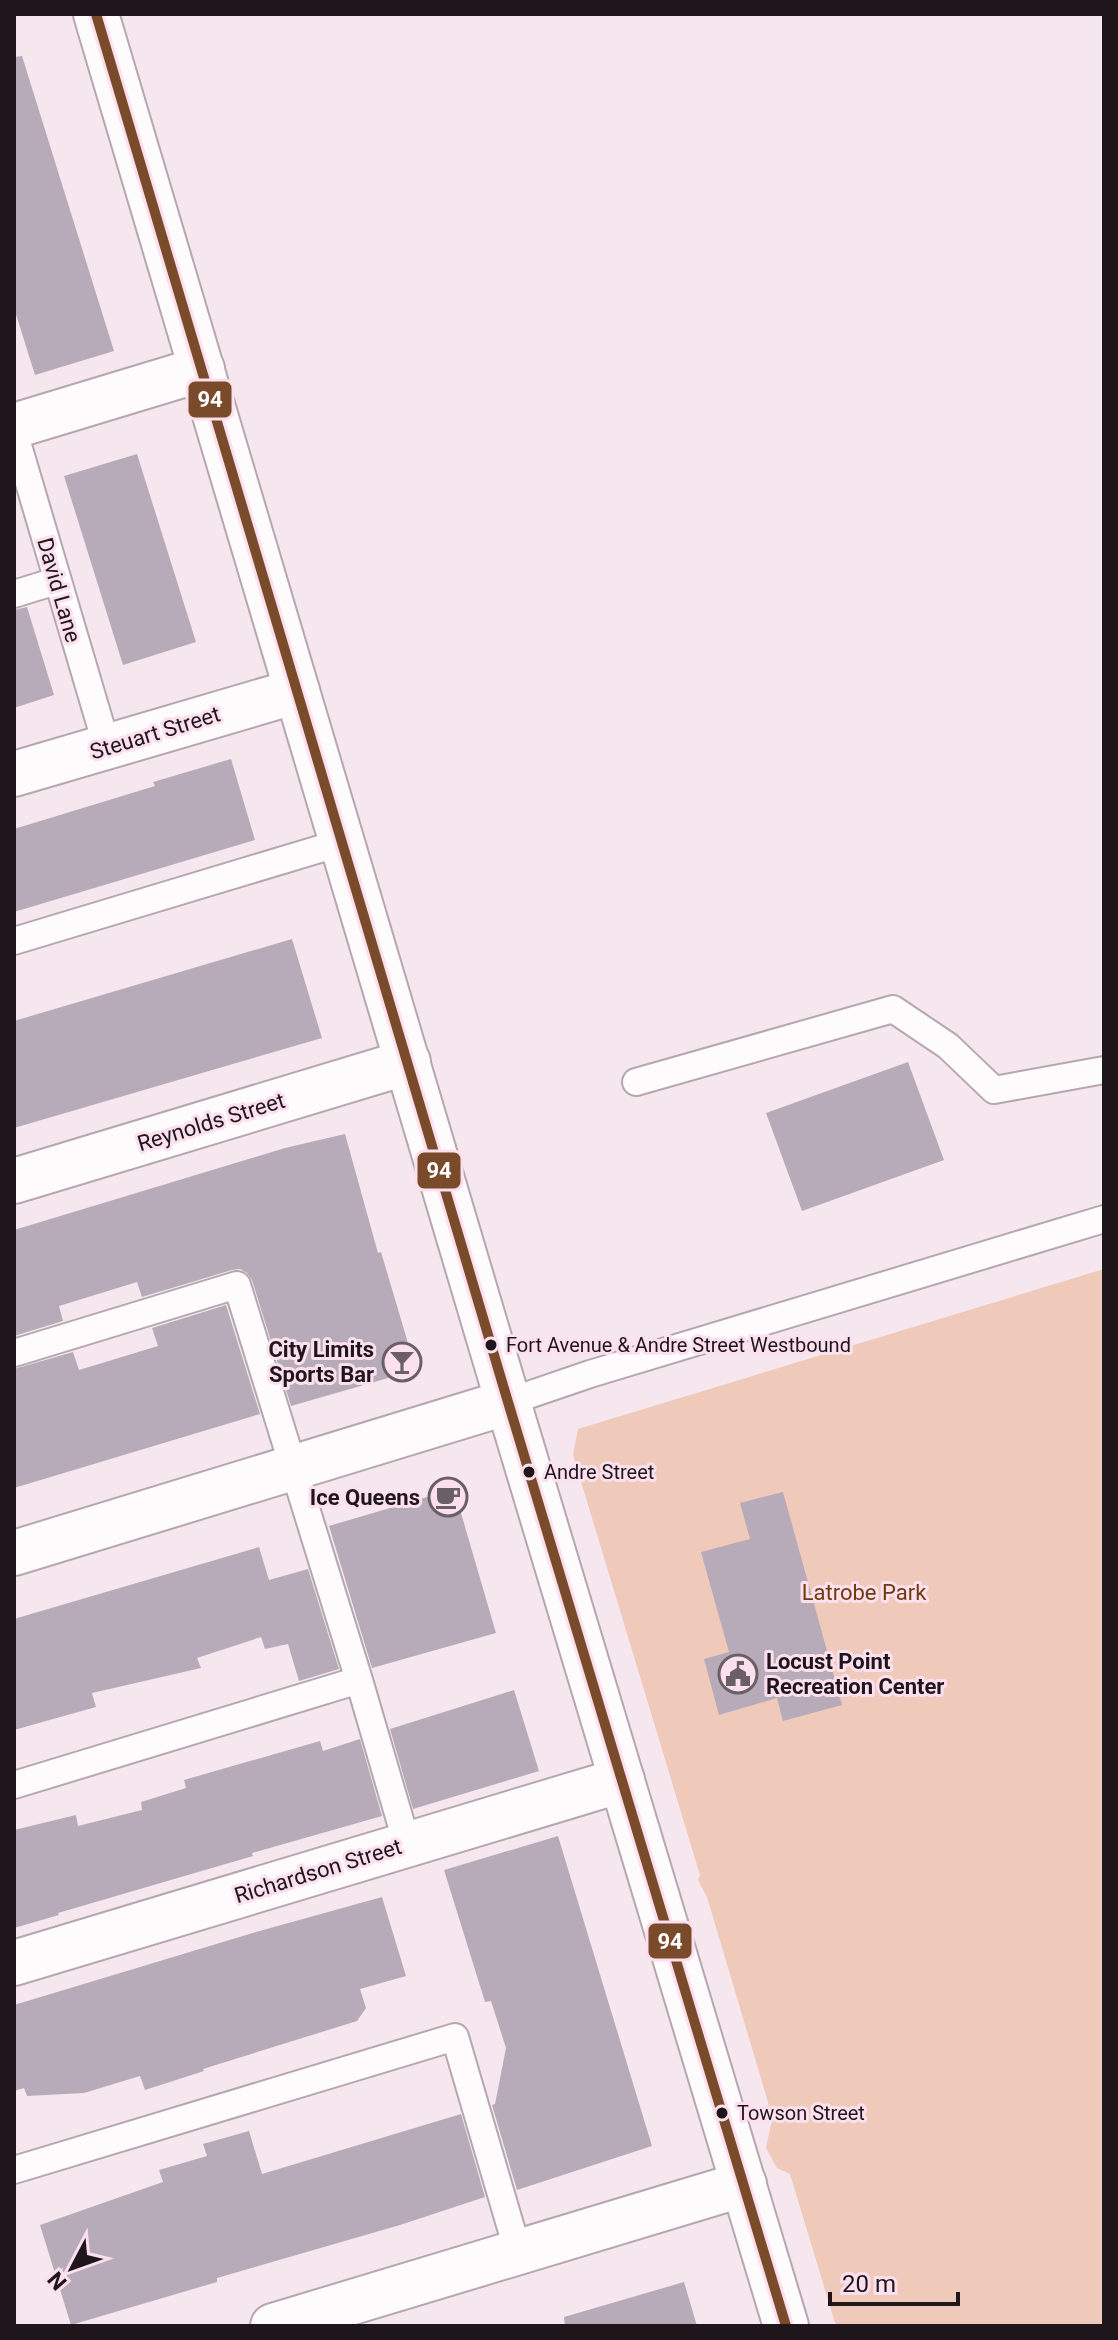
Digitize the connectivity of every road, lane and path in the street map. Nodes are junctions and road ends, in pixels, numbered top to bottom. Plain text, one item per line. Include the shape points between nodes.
1 (96, 14) edge
2 (202, 369) junction
3 (14, 429) edge
4 (56, 581) junction
5 (14, 594) edge
6 (297, 691) junction
7 (107, 747) junction
8 (14, 774) edge
9 (343, 842) junction
10 (14, 941) edge
11 (408, 1062) junction
12 (1104, 1070) edge
13 (636, 1082) dead end
14 (14, 1181) edge
15 (1104, 1219) edge
16 (14, 1353) edge
17 (508, 1402) junction
18 (293, 1468) junction
19 (14, 1553) edge
20 (359, 1680) junction
21 (622, 1780) junction
22 (14, 1785) edge
23 (407, 1844) junction
24 (14, 1963) edge
25 (14, 2170) edge
26 (744, 2184) junction
27 (518, 2252) junction
28 (273, 2326) edge
29 (786, 2326) edge

1 - 2 street
2 - 3 street
2 - 6 street
3 - 4 lane, David Lane
4 - 5 lane
4 - 7 lane, David Lane
6 - 7 street, Steuart Street
6 - 9 street
7 - 8 street, Steuart Street
9 - 10 lane
9 - 11 street
11 - 14 street, Reynolds Street
11 - 17 street
12 - 13 lane via 994,1090 948,1046 893,1009
15 - 17 lane
16 - 18 lane via 237,1285
17 - 18 street
17 - 21 street
18 - 19 street
18 - 20 lane
20 - 22 lane
20 - 23 lane
21 - 23 street, Richardson Street
21 - 26 street
23 - 24 street, Richardson Street
25 - 27 lane via 455,2037
26 - 27 street
26 - 29 street
27 - 28 street

